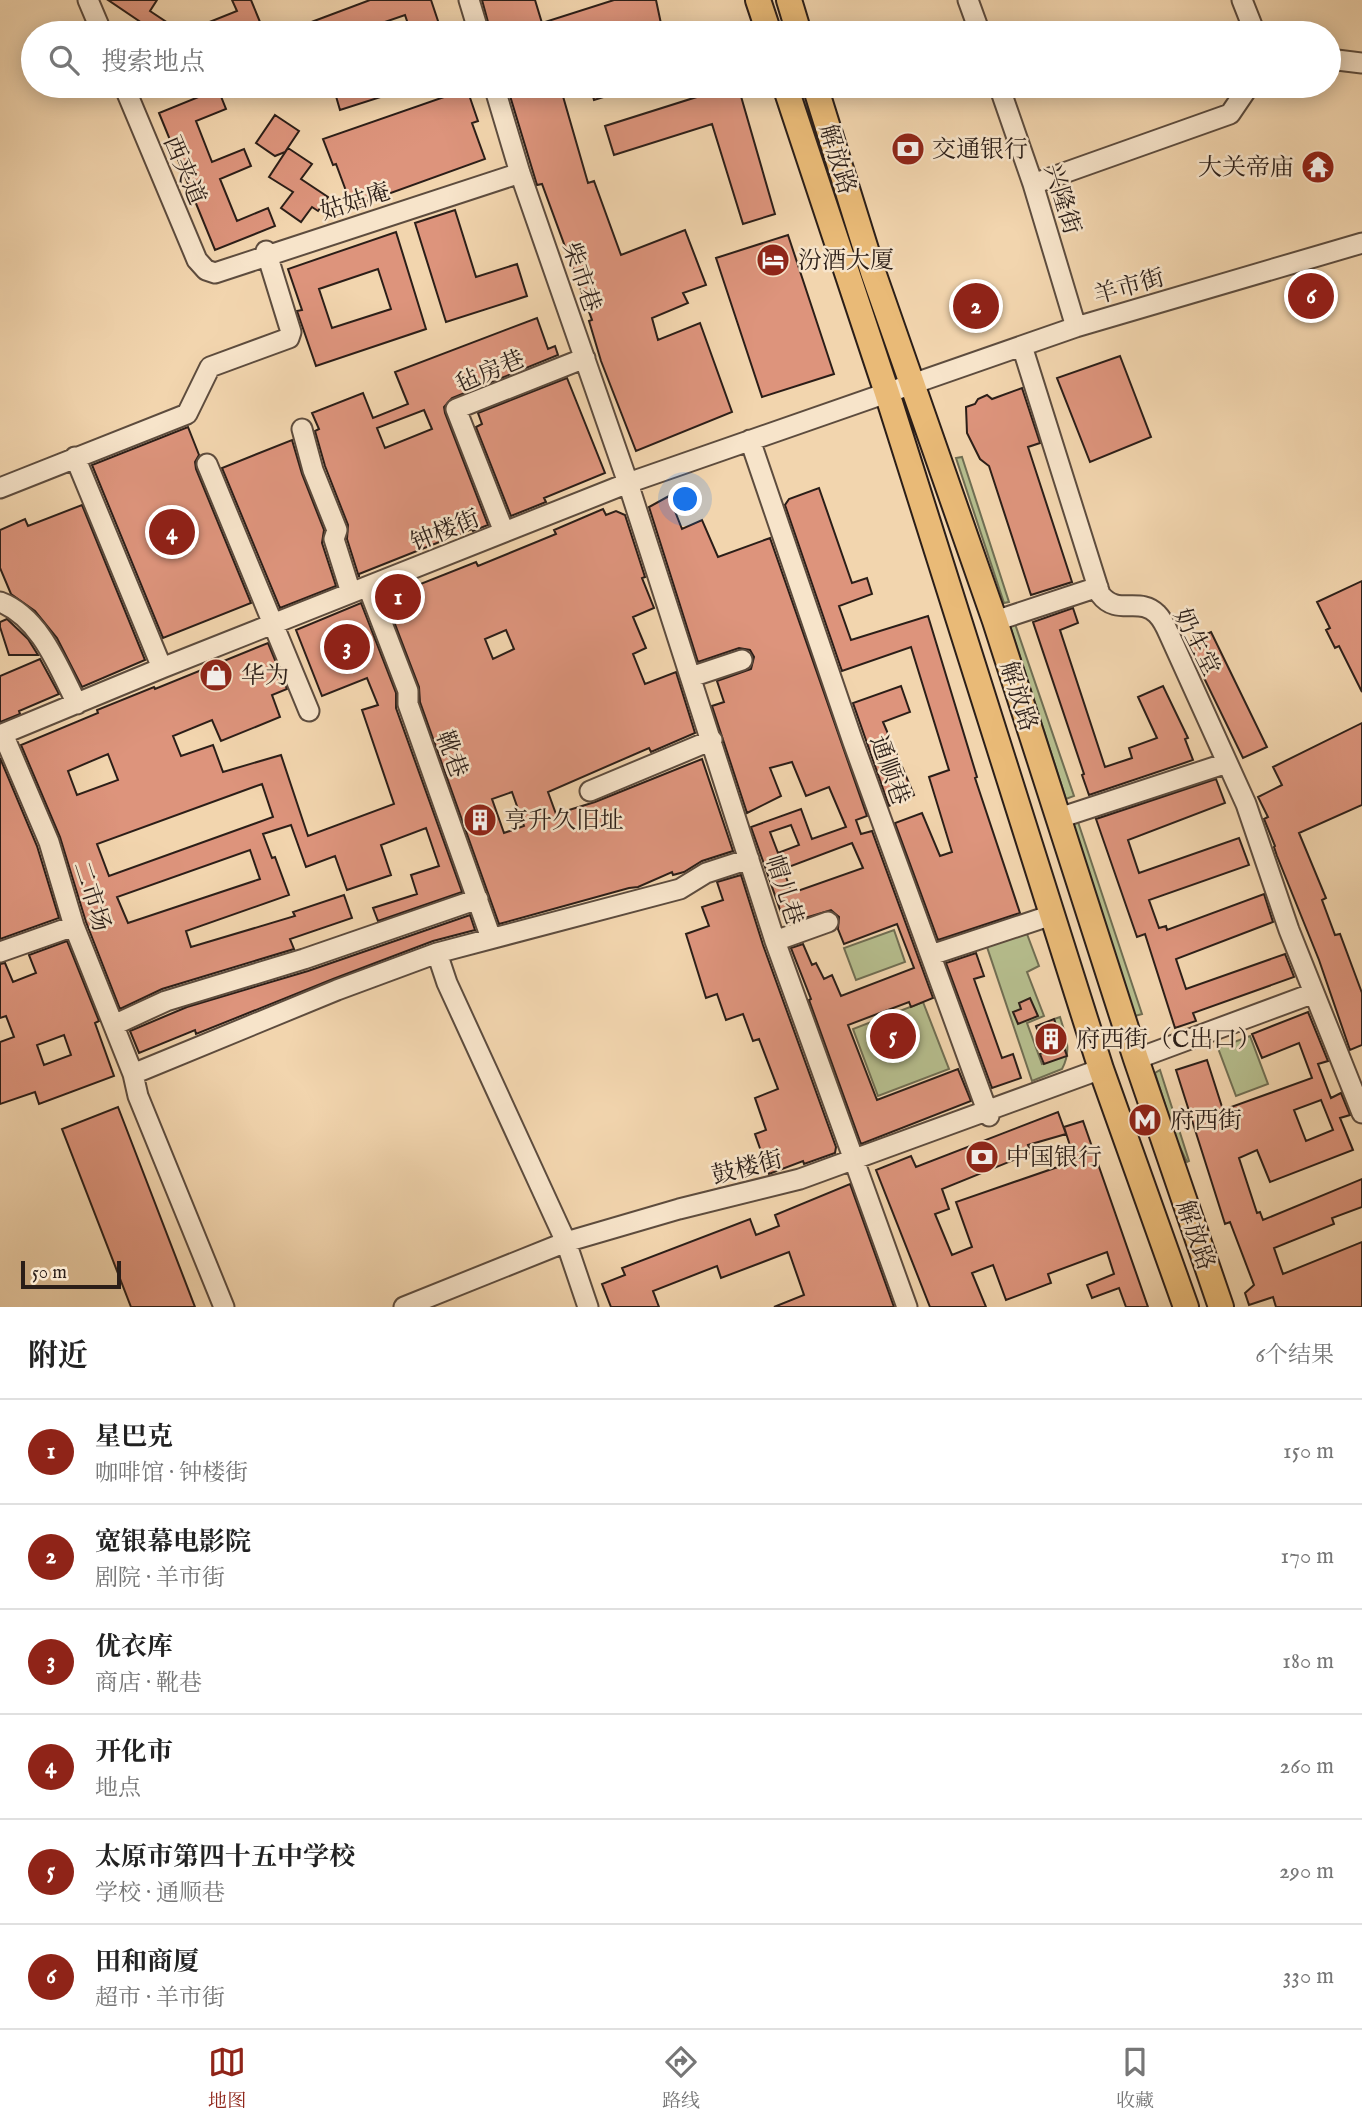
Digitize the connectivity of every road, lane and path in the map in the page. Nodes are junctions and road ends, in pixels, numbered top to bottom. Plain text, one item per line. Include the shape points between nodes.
1 (88, 0) edge
2 (94, 0) edge
3 (469, 0) edge
4 (758, 0) edge
5 (789, 0) edge
6 (968, 0) edge
7 (1242, 0) edge
8 (97, 21) edge
9 (103, 21) edge
10 (475, 21) edge
11 (765, 21) edge
12 (795, 21) edge
13 (976, 21) edge
14 (1250, 21) edge
15 (1341, 60) edge
16 (1362, 63) edge
17 (129, 98) edge
18 (135, 98) edge
19 (498, 98) edge
20 (789, 98) edge
21 (819, 98) edge
22 (1003, 98) edge
23 (1241, 98) edge
24 (519, 170) junction
25 (1033, 184) junction
26 (1362, 243) edge
27 (266, 254) junction
28 (208, 268) junction
29 (1076, 327) junction
30 (1022, 346) junction
31 (585, 358) junction
32 (913, 384) junction
33 (887, 394) junction
34 (302, 429) dead end
35 (750, 440) junction
36 (75, 457) junction
37 (207, 464) dead end
38 (628, 483) junction
39 (0, 488) edge
40 (504, 533) junction
41 (1098, 587) junction
42 (359, 590) junction
43 (0, 602) edge
44 (995, 621) junction
45 (272, 625) junction
46 (742, 660) dead end
47 (162, 668) junction
48 (691, 677) junction
49 (77, 704) junction
50 (309, 711) dead end
51 (2, 735) edge
52 (712, 740) junction
53 (1227, 762) junction
54 (590, 791) dead end
55 (1059, 818) junction
56 (749, 859) junction
57 (478, 899) junction
58 (1052, 915) junction
59 (828, 922) dead end
60 (74, 926) junction
61 (491, 938) junction
62 (775, 941) junction
63 (0, 952) edge
64 (434, 954) junction
65 (931, 955) junction
66 (1314, 993) junction
67 (114, 1025) junction
68 (1136, 1059) junction
69 (1102, 1071) junction
70 (133, 1074) junction
71 (988, 1113) junction
72 (1362, 1113) edge
73 (854, 1163) junction
74 (1164, 1244) junction
75 (564, 1248) junction
76 (223, 1307) edge
77 (404, 1307) edge
78 (434, 1307) edge
79 (582, 1307) edge
80 (588, 1307) edge
81 (907, 1307) edge
82 (1166, 1307) edge
83 (1186, 1307) edge
84 (1221, 1307) edge

1 - 8 street
2 - 9 street
3 - 10 street
4 - 11 main road
5 - 12 main road
6 - 13 street
7 - 14 street
15 - 16 street
17 - 28 street, 西夹道 via 197,260
18 - 28 street, 西夹道
19 - 24 street, 柴市巷
20 - 33 main road, 解放路
21 - 32 main road, 解放路
22 - 25 street, 兴隆街
23 - 25 street via 1230,114
24 - 27 street, 姑姑庵
24 - 31 street, 柴市巷
25 - 29 street, 兴隆街
26 - 29 street, 羊市街
27 - 28 street, 姑姑庵
27 - 36 street via 291,332 289,338 210,367 187,414
29 - 30 street, 羊市街
30 - 32 street, 羊市街
30 - 41 street
31 - 38 street, 柴市巷
31 - 40 street, 毡房巷 via 456,409
32 - 33 street, 钟楼街
32 - 44 main road, 解放路
33 - 35 street, 钟楼街
33 - 58 main road, 解放路
34 - 42 street, 靴巷 via 337,530 334,539
35 - 38 street, 钟楼街
35 - 65 street, 通顺巷
36 - 39 street
36 - 47 street
37 - 45 street
38 - 40 street, 钟楼街
38 - 48 street, 帽儿巷
40 - 42 street, 钟楼街
41 - 44 street
41 - 53 street, 奶生堂 via 1111,605 1150,608 1158,615
42 - 45 street, 钟楼街
42 - 57 street, 靴巷 via 408,691 408,704
43 - 49 street via 21,613 50,650
44 - 55 main road, 解放路
45 - 47 street, 钟楼街
45 - 50 street
46 - 48 street
47 - 49 street, 钟楼街
48 - 52 street, 帽儿巷
49 - 51 street, 钟楼街
51 - 60 street, 二市场 via 49,842
52 - 54 street
52 - 56 street, 帽儿巷
53 - 55 street
53 - 66 street, 奶生堂
55 - 68 main road, 解放路
56 - 61 street via 706,873 680,890
56 - 62 street, 帽儿巷
57 - 61 street, 靴巷
57 - 67 street via 166,1001
58 - 65 street
58 - 69 main road, 解放路
59 - 62 street
60 - 63 street
60 - 67 street, 二市场
61 - 64 street
62 - 73 street, 帽儿巷
64 - 70 street
64 - 75 street
65 - 71 street, 通顺巷
66 - 68 street
66 - 72 street, 奶生堂
67 - 70 street, 二市场
68 - 84 main road, 解放路
69 - 71 street, 鼓楼街
69 - 74 main road, 解放路
70 - 76 street, 二市场
71 - 73 street, 鼓楼街
73 - 75 street, 鼓楼街 via 679,1209
73 - 81 street, 帽儿巷
74 - 82 main road
74 - 83 main road, 解放路
75 - 77 street, 鼓楼街
75 - 78 street, 鼓楼街
75 - 79 street
75 - 80 street

